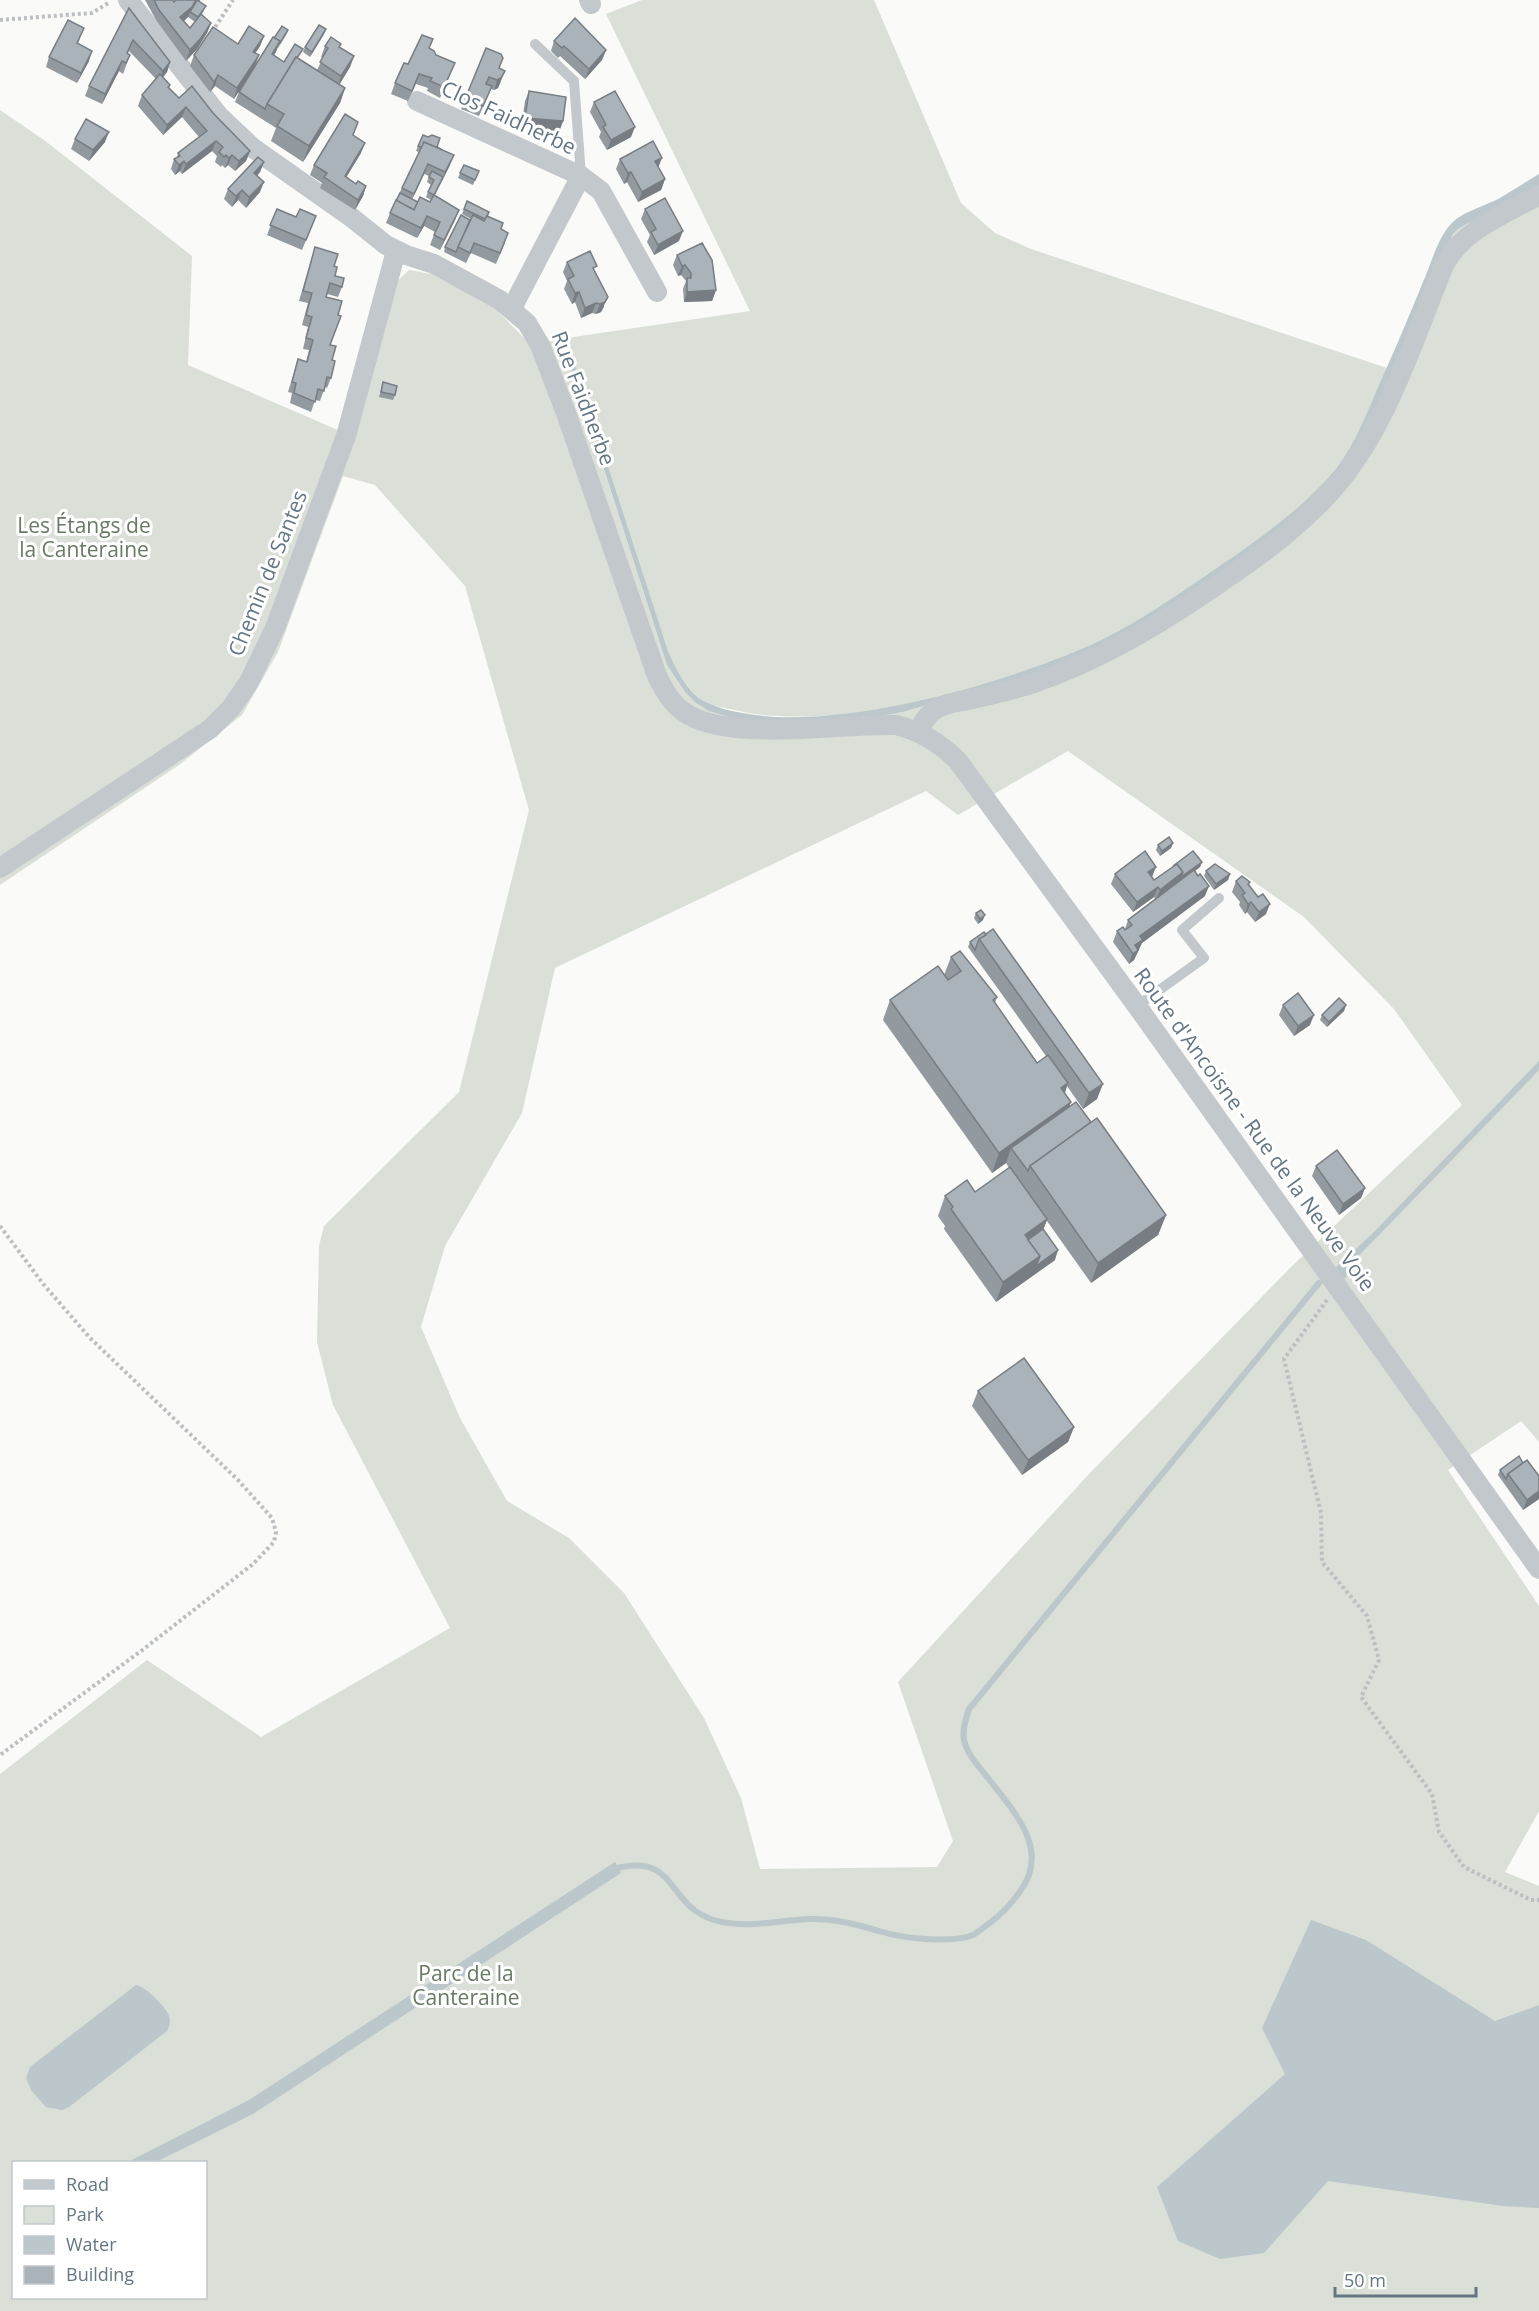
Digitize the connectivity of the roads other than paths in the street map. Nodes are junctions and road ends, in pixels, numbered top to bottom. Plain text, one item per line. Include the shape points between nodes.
1 (124, 2) edge
2 (535, 44) dead end
3 (417, 101) dead end
4 (581, 176) junction
5 (1539, 195) edge
6 (396, 251) junction
7 (657, 292) dead end
8 (512, 308) junction
9 (918, 732) junction
10 (0, 868) edge
11 (1219, 898) dead end
12 (1137, 1006) junction
13 (1539, 1569) edge

1 - 6 street, Rue Faidherbe via 230,127 267,159
2 - 4 lane via 574,81
3 - 4 street, Clos Faidherbe
4 - 7 street, Clos Faidherbe via 602,191
4 - 8 street, Clos Faidherbe
5 - 9 street via 1468,235 1452,251 1404,366 1369,437 1347,473 1300,523 1237,572 1113,651 1032,684 944,705 929,714
6 - 8 street, Rue Faidherbe via 444,269
6 - 10 street, Chemin de Santes via 346,436 275,628 249,682 210,729
8 - 9 street, Rue Faidherbe via 533,332 549,365 657,676 677,707 696,719 744,729 896,725
9 - 12 street, Route d'Ancoisne - Rue de la Neuve Voie via 940,744 970,775
11 - 12 lane via 1182,930 1204,958
12 - 13 street, Route d'Ancoisne - Rue de la Neuve Voie

